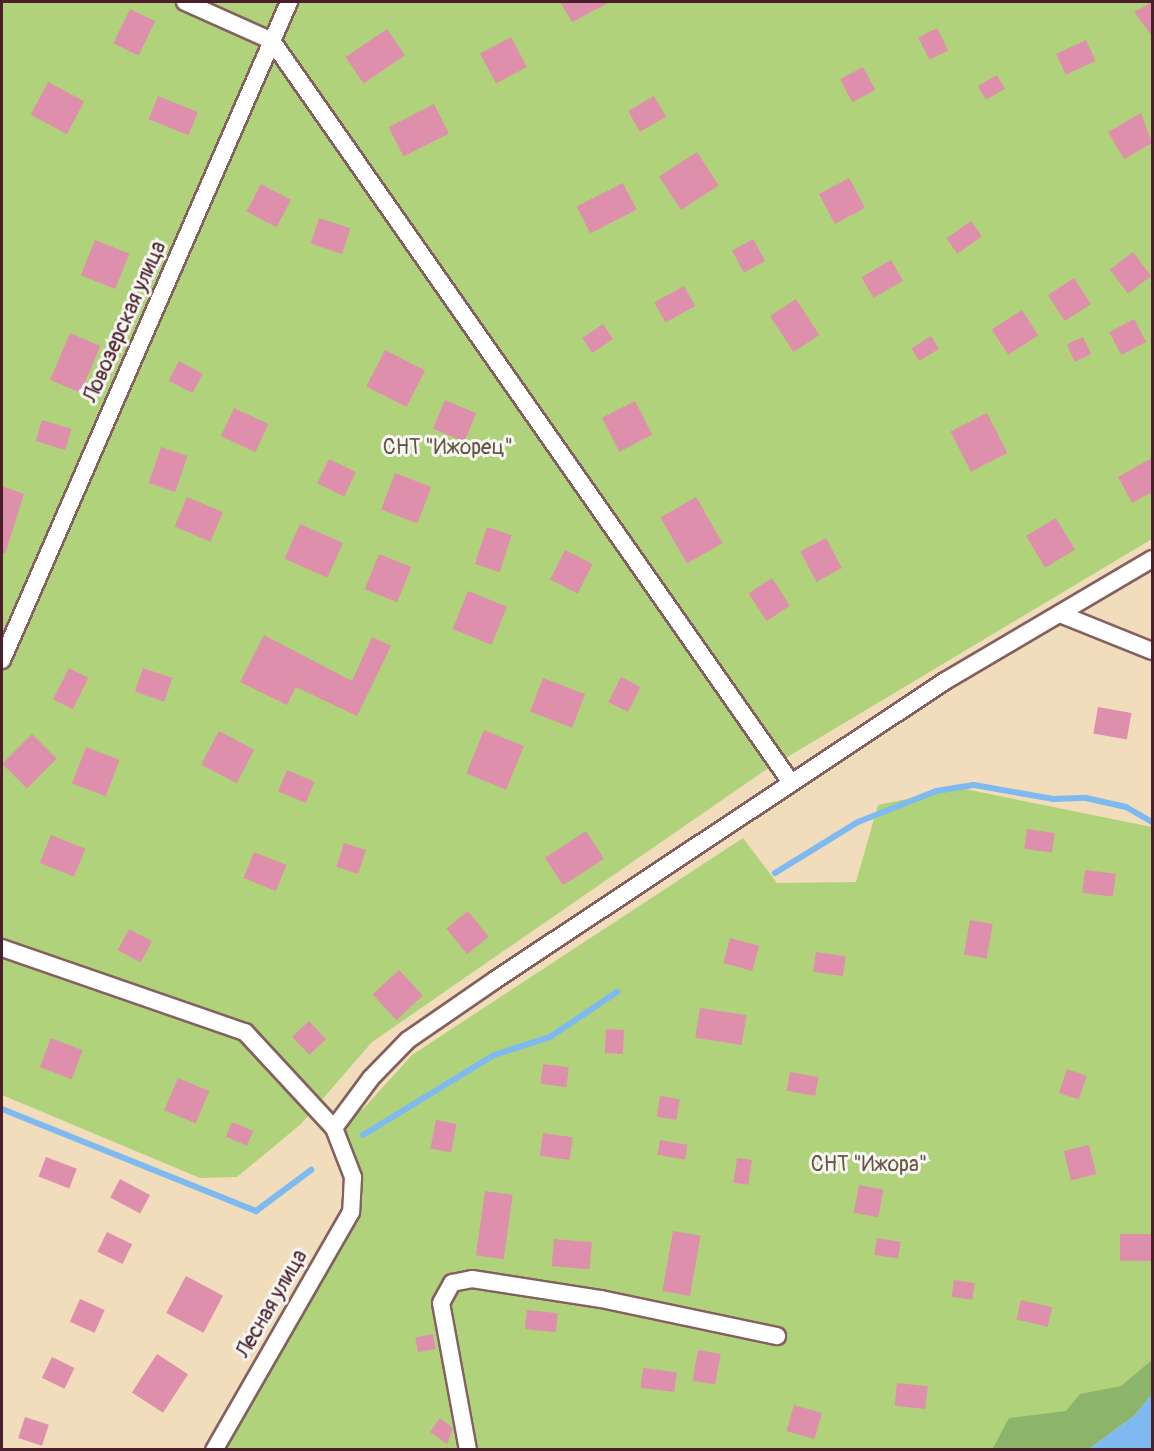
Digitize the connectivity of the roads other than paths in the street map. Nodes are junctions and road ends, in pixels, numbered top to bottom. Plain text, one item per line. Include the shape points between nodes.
1 (185, 2) edge
2 (289, 2) edge
3 (272, 41) junction
4 (1152, 559) edge
5 (1060, 614) junction
6 (1152, 651) edge
7 (2, 660) edge
8 (790, 781) junction
9 (2, 948) edge
10 (333, 1128) junction
11 (777, 1336) dead end
12 (214, 1449) edge
13 (468, 1449) edge

1 - 3 street
2 - 3 street, Ловозерская улица
3 - 7 street, Ловозерская улица
3 - 8 street
4 - 5 street
5 - 6 street
5 - 8 street
8 - 10 street via 408,1040 371,1078
9 - 10 street via 246,1032
10 - 12 street, Лесная улица via 353,1177 351,1212
11 - 13 street via 601,1299 472,1279 452,1283 441,1304

